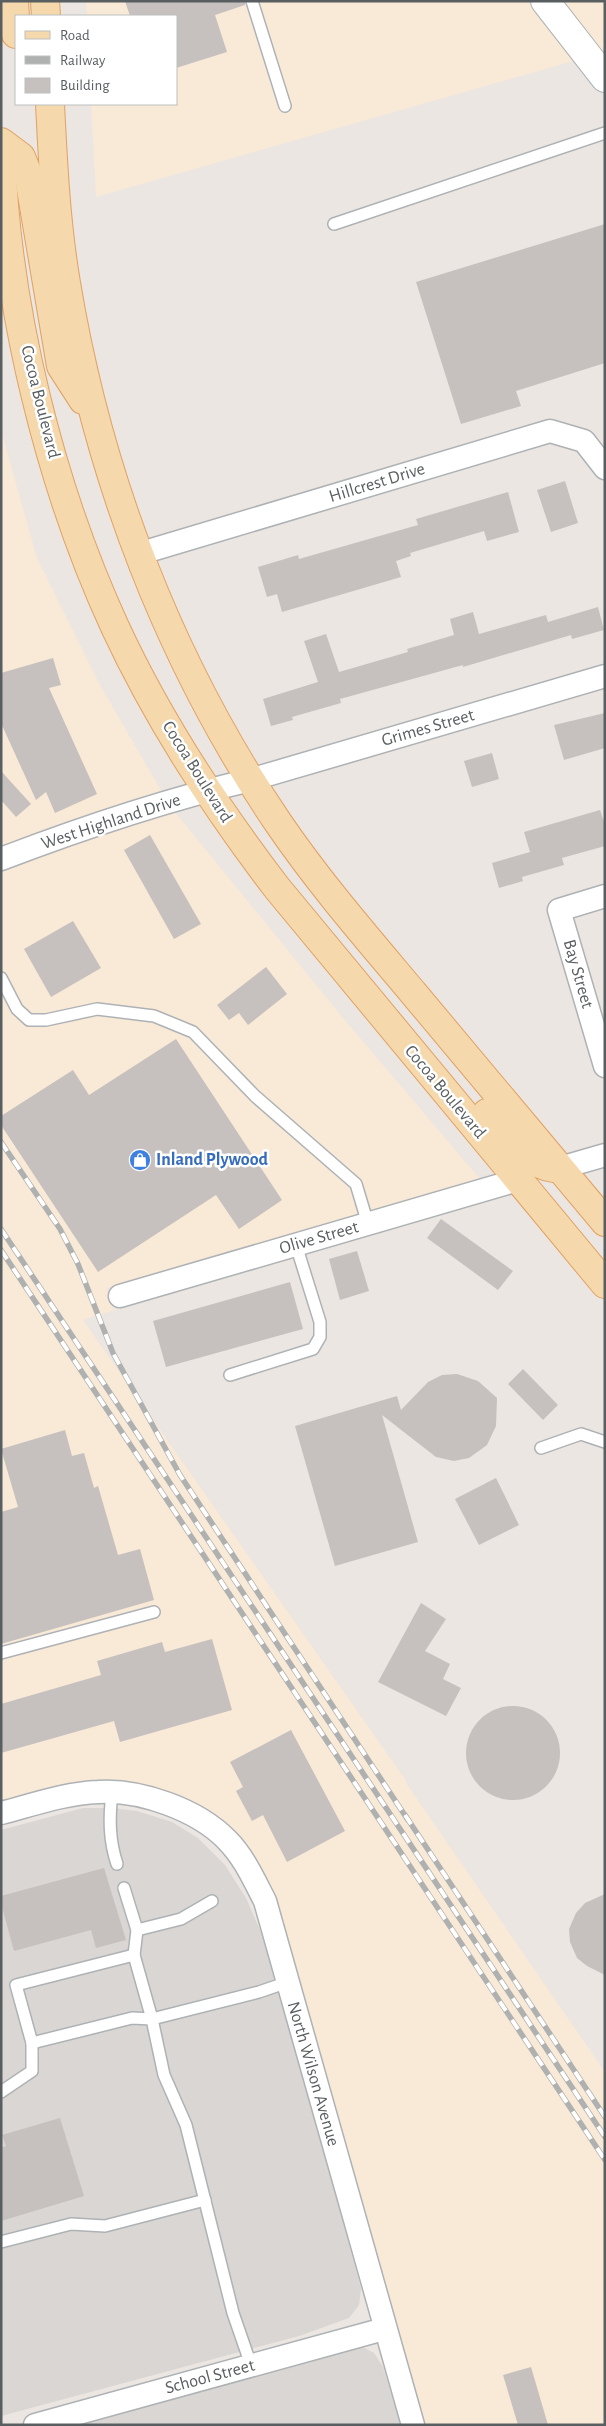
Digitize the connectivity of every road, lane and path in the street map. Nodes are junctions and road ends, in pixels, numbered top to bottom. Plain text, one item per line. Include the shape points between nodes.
1 (14, 1) edge
2 (45, 1) edge
3 (252, 1) edge
4 (545, 1) edge
5 (46, 15) edge
6 (15, 18) edge
7 (605, 78) edge
8 (50, 105) edge
9 (285, 106) dead end
10 (605, 133) edge
11 (1, 142) edge
12 (1, 156) edge
13 (334, 224) dead end
14 (94, 416) junction
15 (605, 468) edge
16 (138, 554) junction
17 (605, 676) edge
18 (250, 780) junction
19 (207, 790) junction
20 (1, 859) edge
21 (605, 896) edge
22 (1, 978) edge
23 (371, 1003) junction
24 (605, 1066) edge
25 (605, 1156) edge
26 (560, 1168) junction
27 (518, 1180) junction
28 (605, 1222) edge
29 (368, 1224) junction
30 (296, 1245) junction
31 (605, 1245) edge
32 (605, 1284) edge
33 (120, 1296) dead end
34 (230, 1375) dead end
35 (605, 1442) edge
36 (541, 1448) dead end
37 (154, 1612) dead end
38 (1, 1653) edge
39 (119, 1793) junction
40 (1, 1813) edge
41 (117, 1864) dead end
42 (124, 1888) dead end
43 (212, 1901) dead end
44 (137, 1930) junction
45 (134, 1955) junction
46 (288, 1982) junction
47 (152, 2019) junction
48 (32, 2043) junction
49 (1, 2092) edge
50 (205, 2200) junction
51 (1, 2242) edge
52 (384, 2329) junction
53 (251, 2365) junction
54 (35, 2425) edge
55 (413, 2425) edge

1 - 6 main road
2 - 5 main road
3 - 9 lane
4 - 7 street
8 - 14 main road via 53,173 65,273
10 - 13 lane
11 - 14 main road via 21,157 29,177 61,366
12 - 19 main road, Cocoa Boulevard via 2,188 19,315 46,439 84,550 115,626 172,735
14 - 16 main road via 116,494
15 - 16 street, Hillcrest Drive via 584,441 550,431
16 - 18 main road via 190,668
17 - 18 street, Grimes Street
18 - 19 street, West Highland Drive
18 - 26 main road via 341,907
19 - 20 street, West Highland Drive via 65,834
19 - 23 main road, Cocoa Boulevard via 277,888
21 - 24 street, Bay Street via 559,910
22 - 29 lane via 17,1009 29,1020 46,1020 97,1009 154,1016 193,1032 255,1096 356,1184
23 - 26 main road via 416,1029 520,1151 543,1166
23 - 27 main road, Cocoa Boulevard
25 - 26 street
26 - 28 main road
27 - 29 street, Olive Street
27 - 31 main road via 539,1181 560,1191
27 - 32 main road, Cocoa Boulevard
29 - 30 street, Olive Street
30 - 33 street, Olive Street
30 - 34 lane via 320,1322 320,1337 313,1350
35 - 36 lane via 581,1434
37 - 38 lane
39 - 40 street, North Wilson Avenue via 98,1792
39 - 41 lane via 109,1818 111,1846
39 - 46 street, North Wilson Avenue via 152,1798 206,1822 228,1840 249,1869 265,1901
42 - 44 lane
43 - 44 lane via 181,1919
44 - 45 lane
45 - 47 lane
45 - 48 lane via 16,1985
46 - 47 lane
46 - 52 street, North Wilson Avenue
47 - 48 lane via 132,2018
47 - 50 lane via 164,2075 186,2126
48 - 49 lane via 32,2070
50 - 51 lane via 105,2226 71,2224
50 - 53 lane via 233,2313
52 - 53 street, School Street
52 - 55 street, North Wilson Avenue
53 - 54 street, School Street

